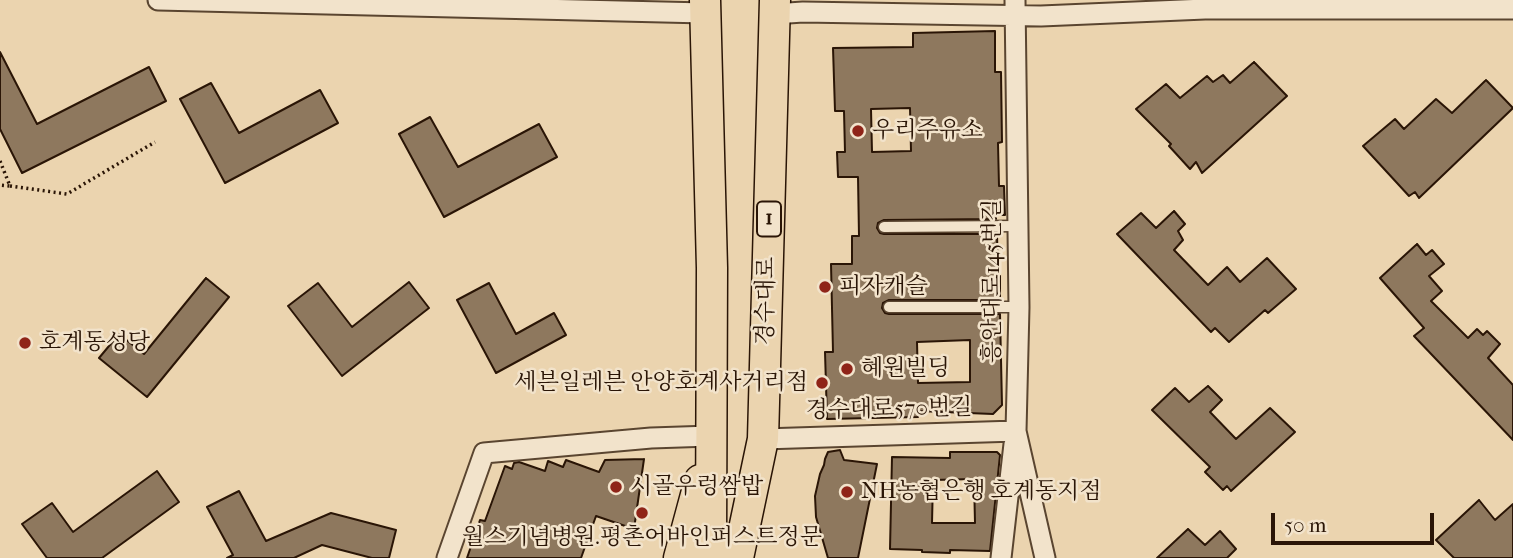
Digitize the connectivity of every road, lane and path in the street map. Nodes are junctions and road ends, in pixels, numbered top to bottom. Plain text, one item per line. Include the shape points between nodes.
1 (158, 0) edge
2 (1382, 4) edge
3 (705, 7) edge
4 (774, 7) edge
5 (1015, 7) edge
6 (1513, 9) edge
7 (155, 142) dead end
8 (0, 161) edge
9 (0, 185) edge
10 (10, 186) junction
11 (1017, 226) junction
12 (884, 227) dead end
13 (889, 307) dead end
14 (1019, 307) junction
15 (1016, 431) junction
16 (710, 436) junction
17 (763, 439) junction
18 (447, 558) edge
19 (679, 558) edge
20 (708, 558) edge
21 (738, 558) edge
22 (758, 558) edge
23 (1001, 558) edge
24 (1045, 558) edge

1 - 3 street
2 - 5 street via 1041,16
2 - 6 street
3 - 16 main road via 712,268
4 - 5 street via 803,12
4 - 17 main road, 경수대로 / 1
5 - 11 street, 흥안대로145번길
7 - 10 path via 67,194
8 - 10 path
9 - 10 path
11 - 12 lane
11 - 14 street, 흥안대로145번길
13 - 14 lane
14 - 15 street, 흥안대로145번길
15 - 17 street, 경수대로570번길
15 - 23 street
15 - 24 street, 흥안대로145번길
16 - 18 street via 484,453
16 - 19 main road
16 - 20 main road
17 - 21 main road, 경수대로 / 1
17 - 22 main road

